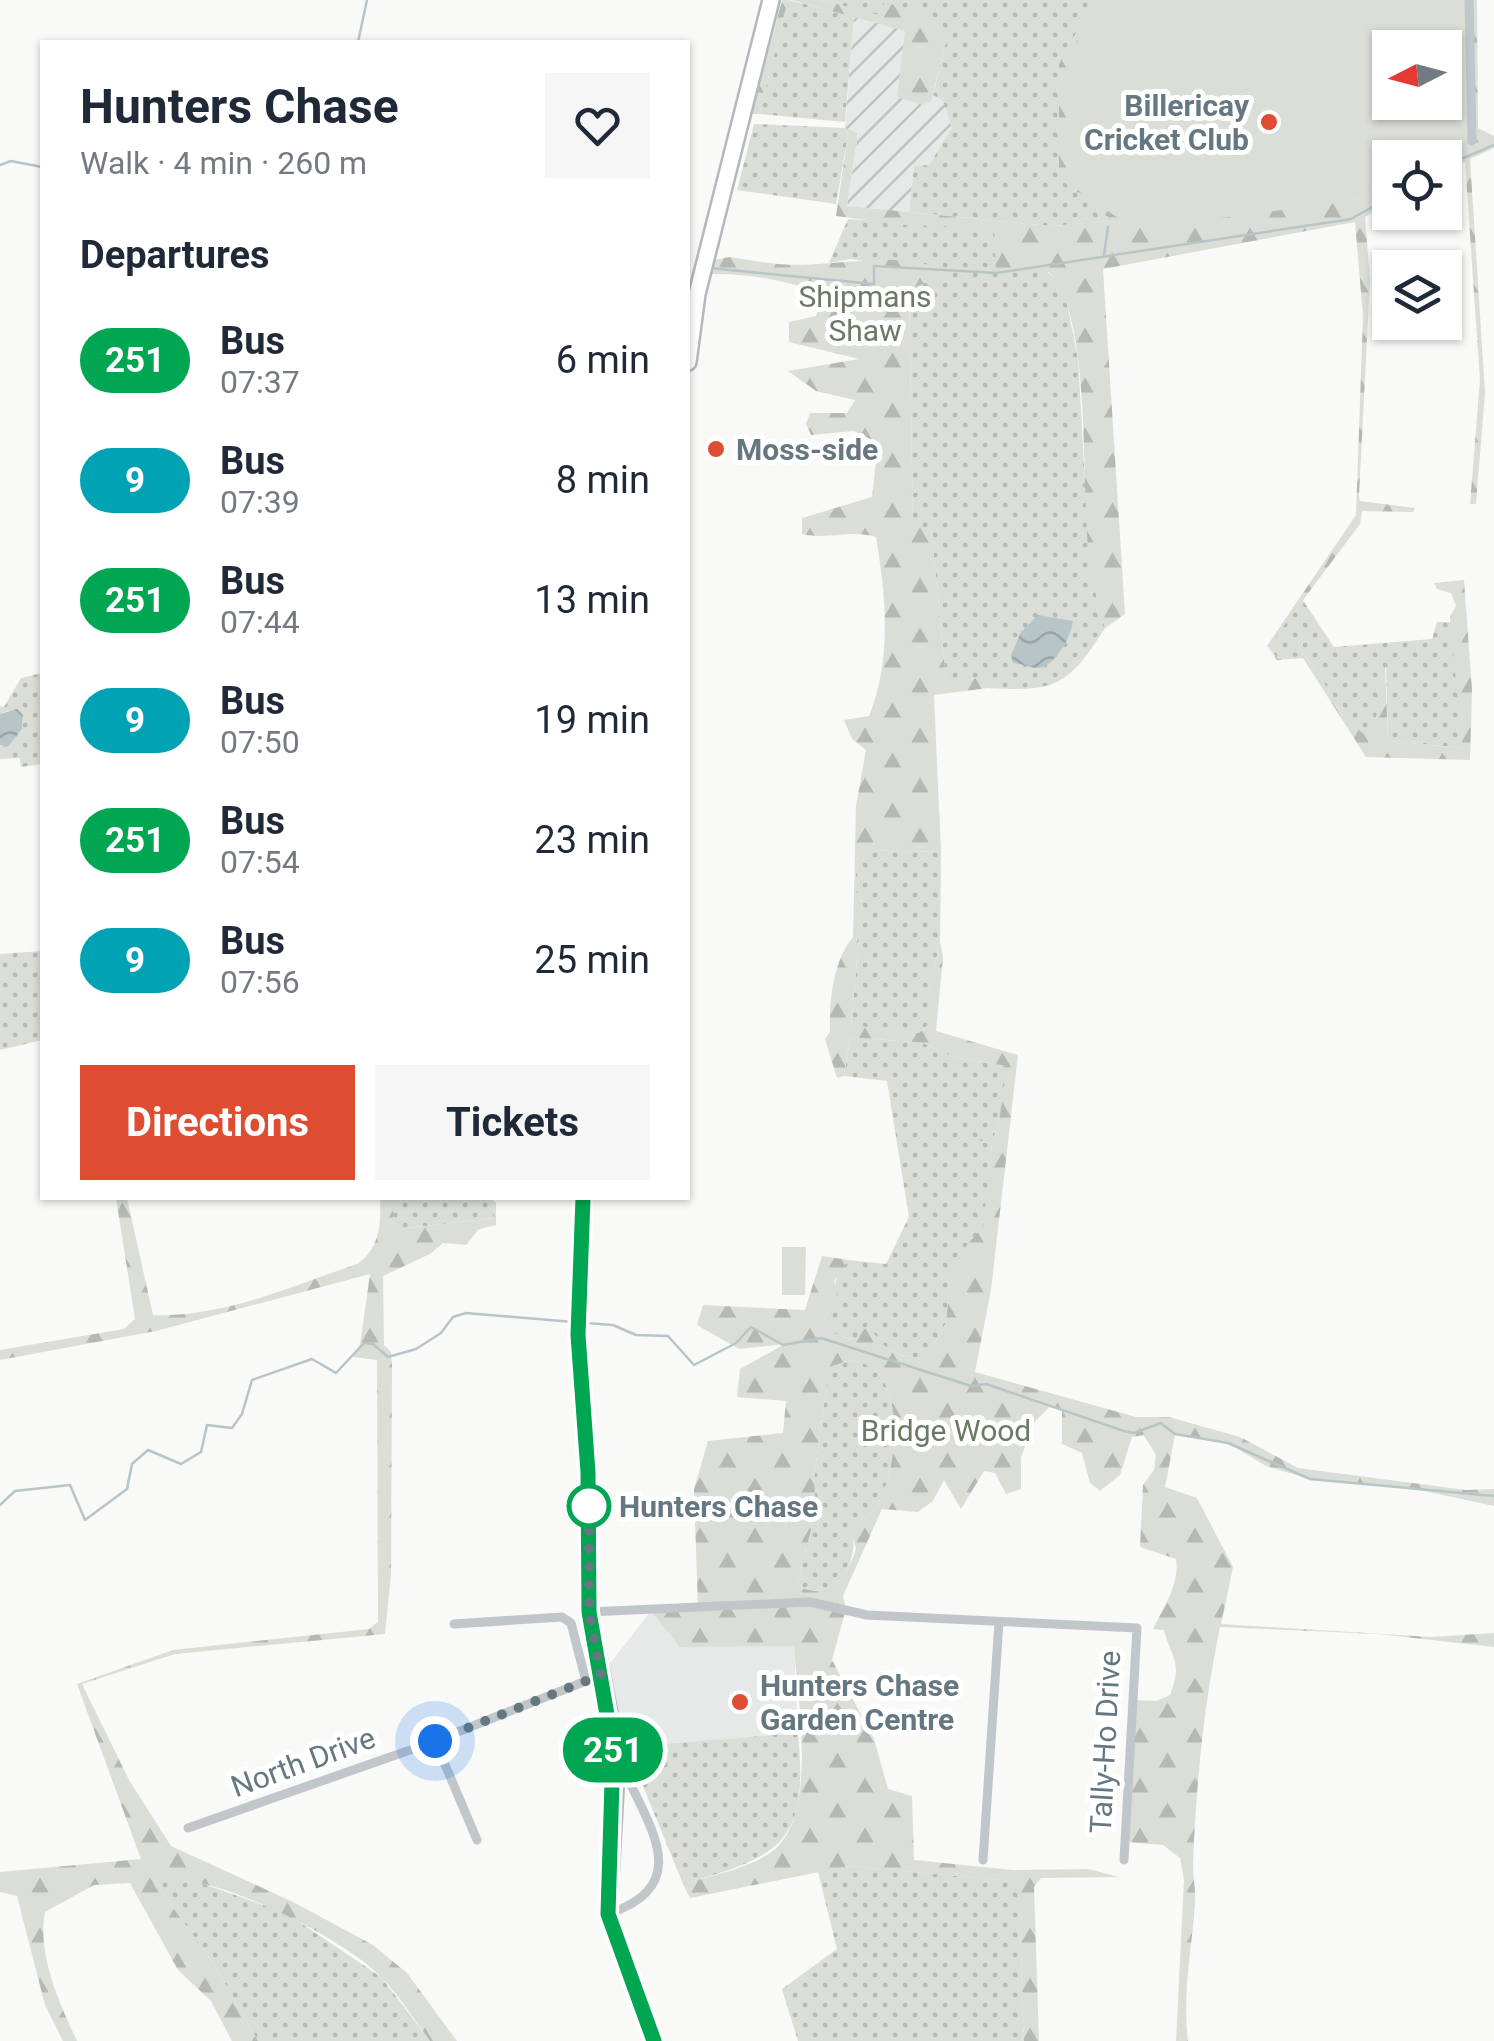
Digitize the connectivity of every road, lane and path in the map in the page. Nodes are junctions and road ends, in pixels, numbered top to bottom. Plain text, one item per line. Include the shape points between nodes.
1 (771, 0) edge
2 (1469, 0) edge
3 (1472, 141) dead end
4 (690, 349) edge
5 (583, 1200) edge
6 (589, 1612) junction
7 (998, 1622) junction
8 (454, 1624) dead end
9 (594, 1678) junction
10 (435, 1741) junction
11 (628, 1779) dead end
12 (188, 1828) dead end
13 (477, 1840) dead end
14 (983, 1860) dead end
15 (1124, 1860) dead end
16 (608, 1914) junction
17 (654, 2041) edge

1 - 4 main road via 703,268
2 - 3 street
5 - 6 main road via 578,1335
6 - 7 street via 810,1602 867,1616
6 - 9 main road
7 - 14 street
7 - 15 street, Tally-Ho Drive via 1137,1628
8 - 9 street via 562,1616
9 - 10 street, North Drive
9 - 16 main road via 612,1729
10 - 12 street, North Drive
10 - 13 street
11 - 16 street via 656,1837 659,1872 642,1899
16 - 17 main road

